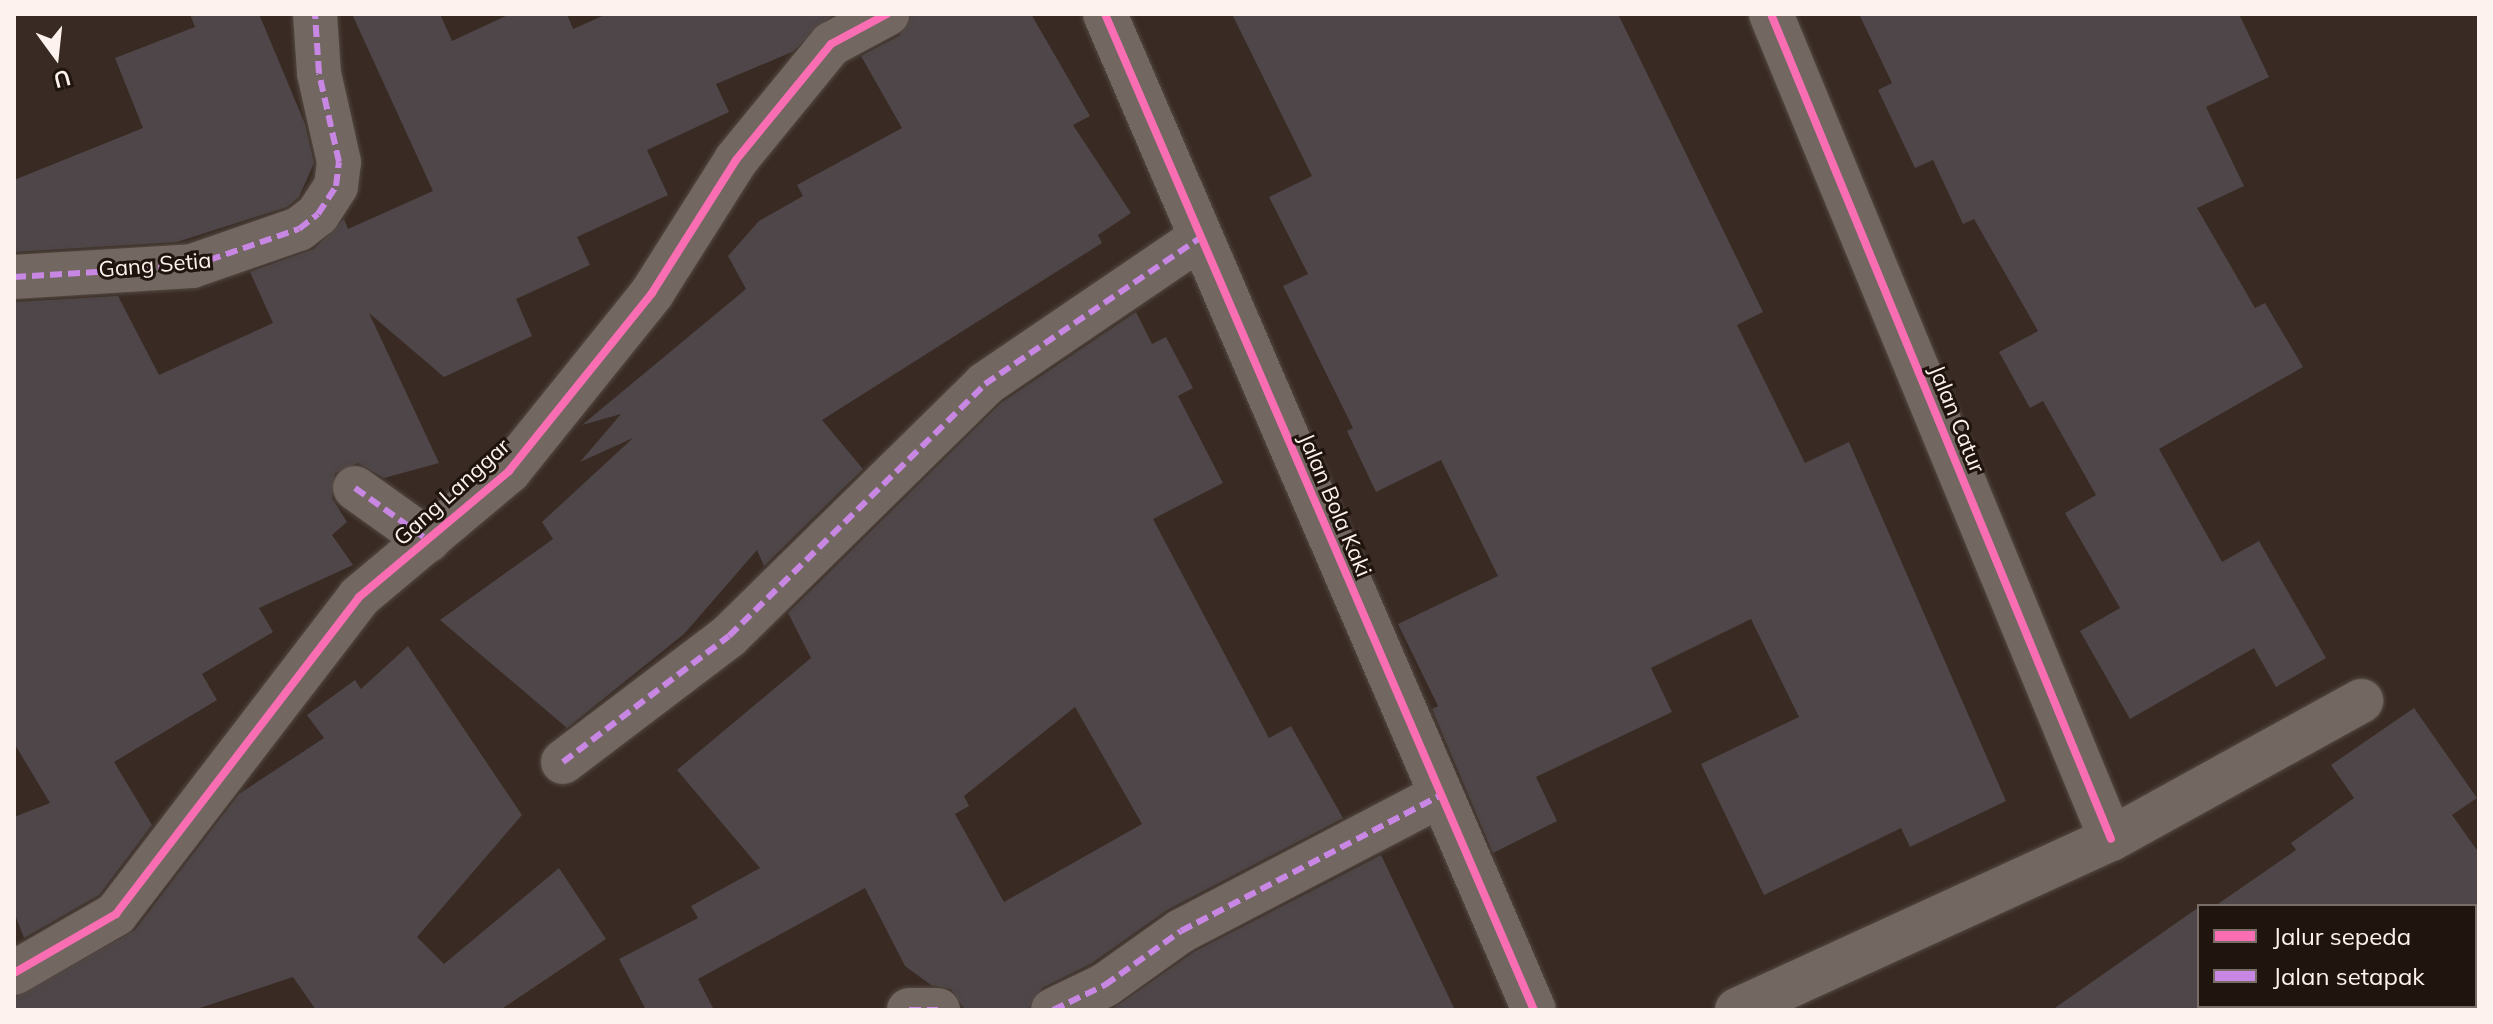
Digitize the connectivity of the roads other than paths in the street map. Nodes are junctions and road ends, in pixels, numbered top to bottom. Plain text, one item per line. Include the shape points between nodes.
1 (315, 14) edge
2 (887, 14) edge
3 (1105, 14) edge
4 (1771, 14) edge
5 (1200, 238) junction
6 (14, 277) edge
7 (355, 488) dead end
8 (428, 540) junction
9 (2361, 701) dead end
10 (563, 762) dead end
11 (1441, 795) junction
12 (2111, 839) junction
13 (14, 973) edge
14 (909, 1010) edge
15 (938, 1010) edge
16 (1053, 1010) edge
17 (1534, 1010) edge
18 (1737, 1010) edge

1 - 6 street, Gang Setia via 319,73 339,162 336,186 318,214 299,229 192,266
2 - 8 street, Gang Langgar via 831,44 736,160 652,293 509,471
3 - 5 street, Jalan Bola Kaki
4 - 12 street, Jalan Catur
5 - 10 street via 985,384 729,636
5 - 11 street, Jalan Bola Kaki
7 - 8 street
8 - 13 street, Gang Langgar via 359,597 116,914
9 - 12 street
11 - 16 street via 1181,931 1105,985
11 - 17 street, Jalan Bola Kaki
12 - 18 street
14 - 15 street

